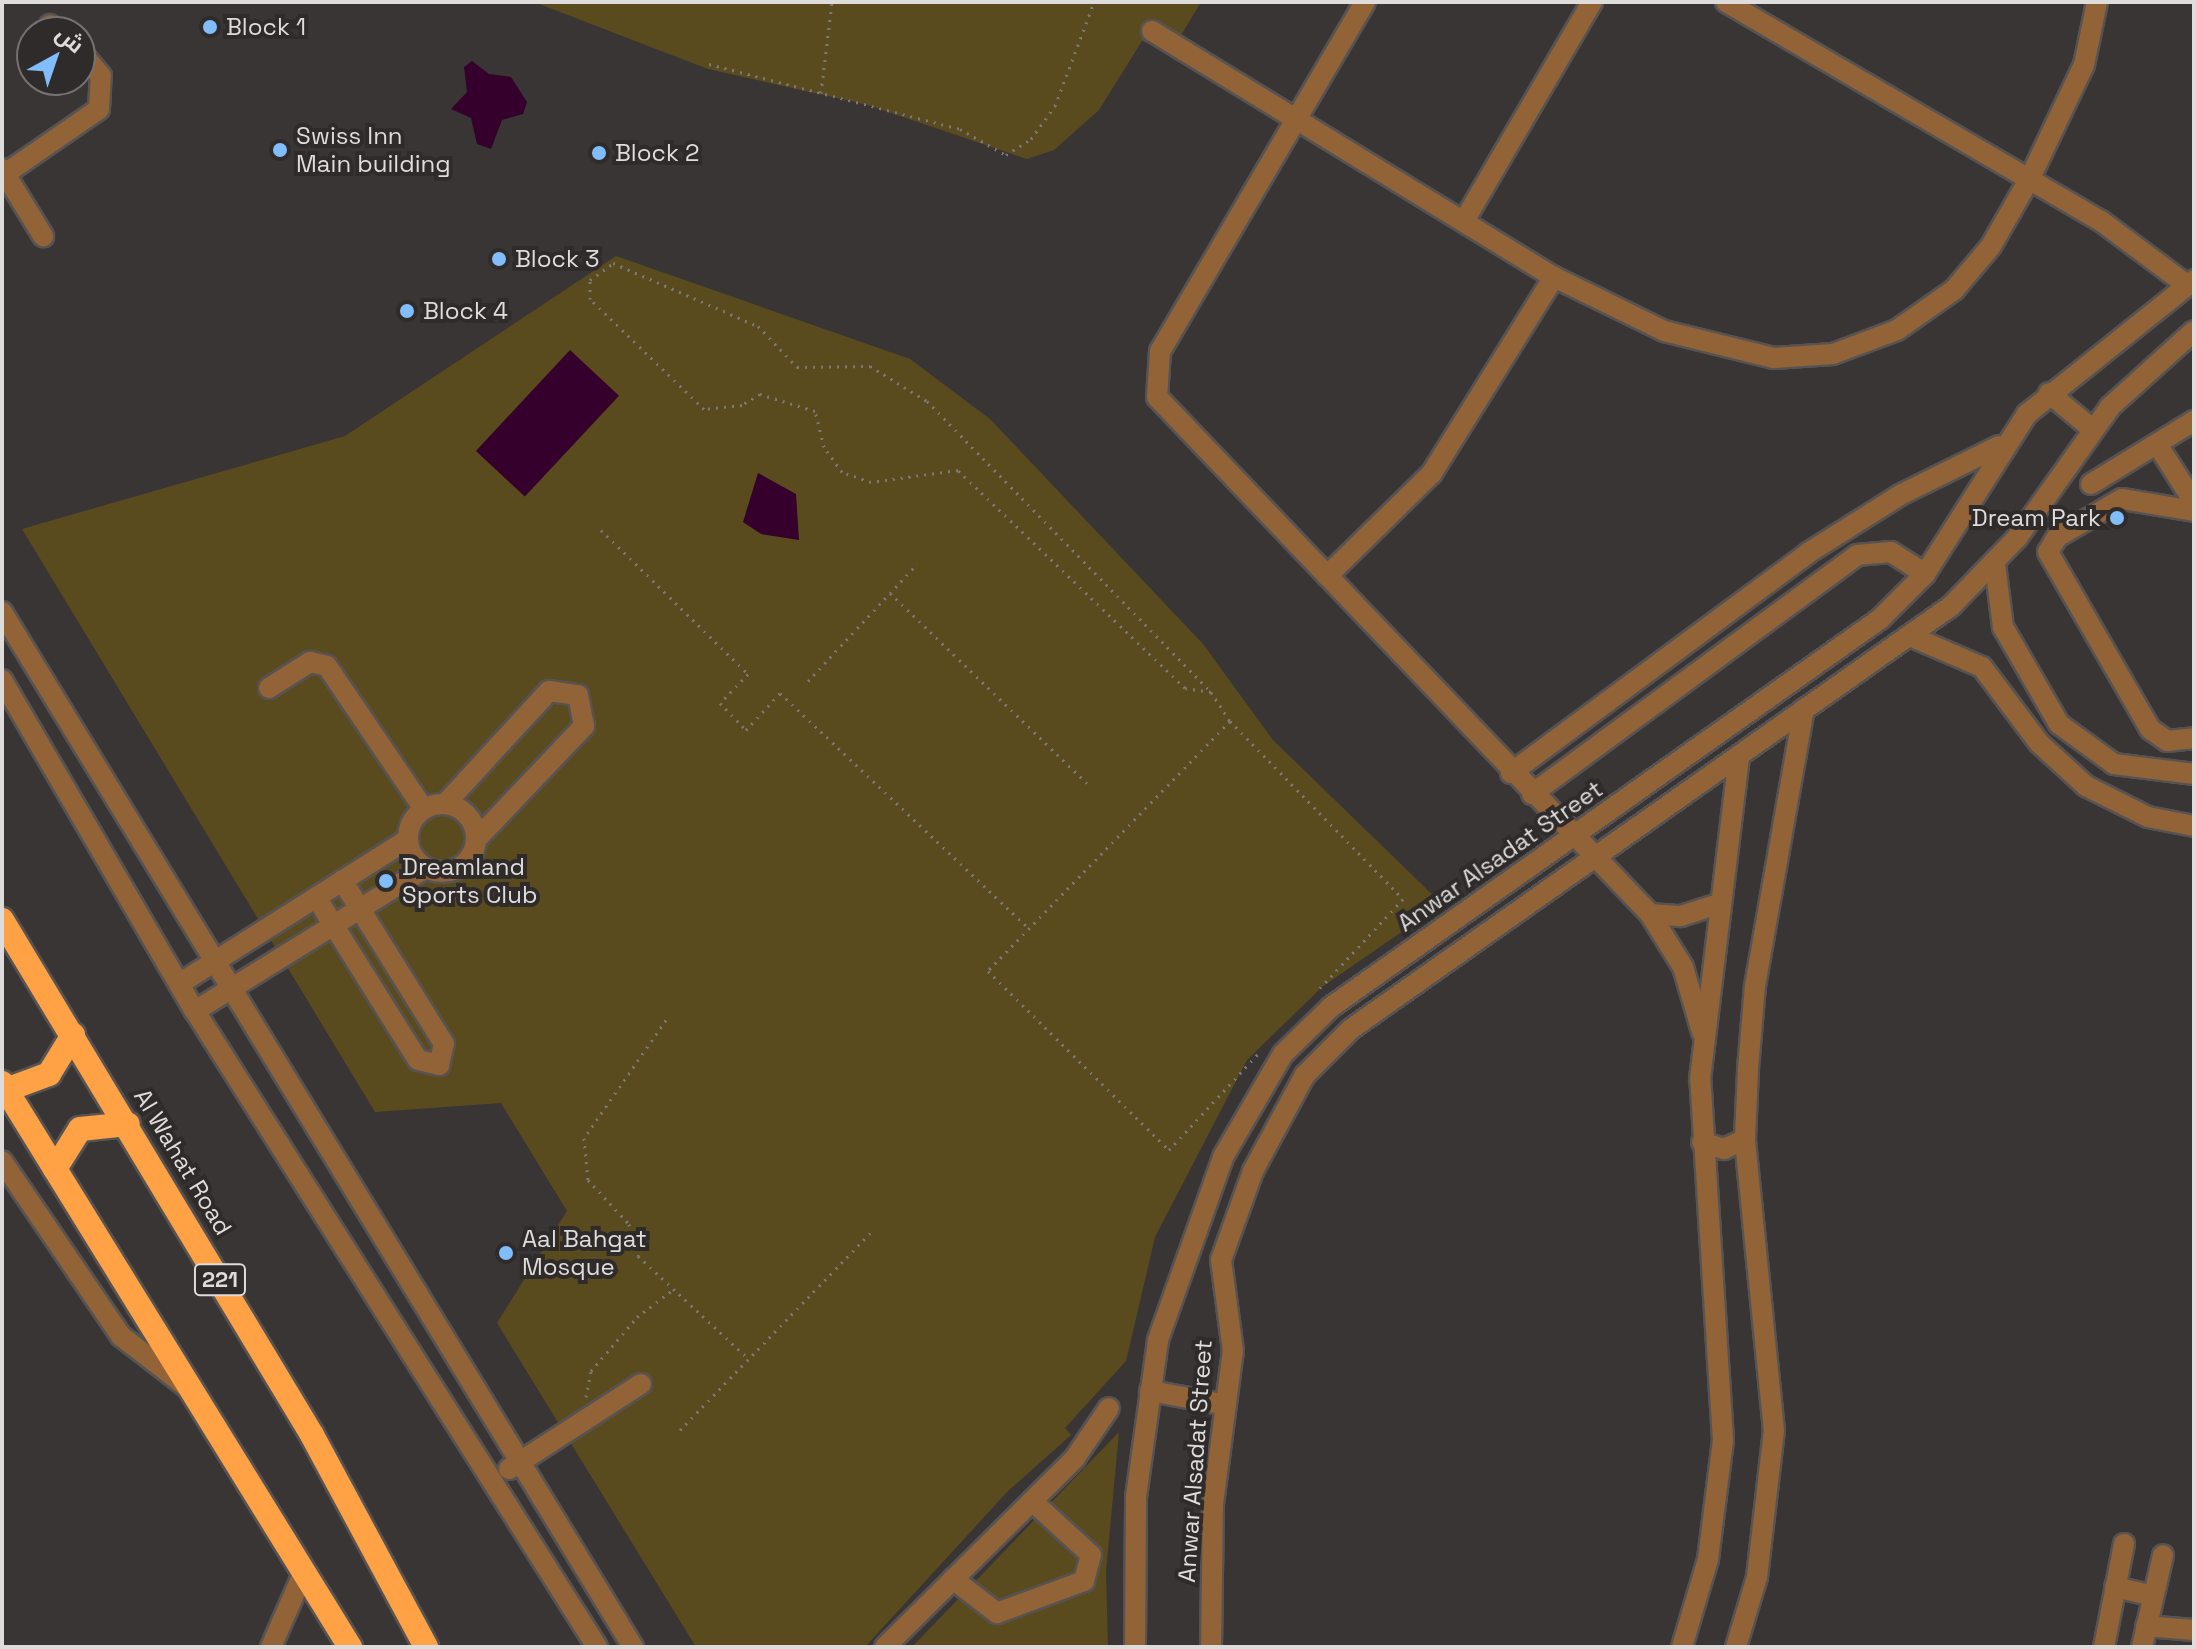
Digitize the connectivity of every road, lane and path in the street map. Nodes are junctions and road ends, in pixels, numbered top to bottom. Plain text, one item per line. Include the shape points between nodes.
1 (832, 2) edge
2 (1094, 2) edge
3 (1365, 2) edge
4 (1592, 2) edge
5 (1726, 2) edge
6 (2097, 2) edge
7 (1152, 31) dead end
8 (709, 64) dead end
9 (96, 70) edge
10 (821, 93) junction
11 (1298, 120) junction
12 (3, 173) edge
13 (2030, 178) junction
14 (1464, 221) junction
15 (43, 236) dead end
16 (1554, 277) junction
17 (2190, 282) edge
18 (2194, 331) edge
19 (2049, 393) junction
20 (2194, 421) edge
21 (2092, 429) junction
22 (2157, 444) junction
23 (1999, 446) junction
24 (2091, 484) dead end
25 (2194, 502) edge
26 (2194, 511) edge
27 (601, 530) dead end
28 (1840, 532) junction
29 (1857, 555) junction
30 (917, 564) dead end
31 (1995, 564) junction
32 (1925, 574) junction
33 (1327, 576) junction
34 (890, 593) junction
35 (2, 612) edge
36 (1910, 636) junction
37 (2, 680) edge
38 (808, 681) dead end
39 (269, 688) dead end
40 (1211, 692) junction
41 (1804, 709) junction
42 (1230, 721) junction
43 (2194, 738) edge
44 (1739, 755) junction
45 (1511, 773) junction
46 (2194, 774) edge
47 (1089, 785) dead end
48 (1532, 794) junction
49 (445, 804) junction
50 (424, 809) junction
51 (2194, 826) edge
52 (1573, 837) junction
53 (408, 839) junction
54 (476, 840) junction
55 (1595, 859) junction
56 (426, 868) junction
57 (342, 880) junction
58 (316, 897) junction
59 (1719, 904) junction
60 (360, 909) junction
61 (1650, 914) junction
62 (2, 920) edge
63 (333, 925) junction
64 (1026, 926) junction
65 (215, 960) junction
66 (179, 984) junction
67 (232, 988) junction
68 (1307, 1002) dead end
69 (195, 1011) junction
70 (666, 1020) dead end
71 (1702, 1032) junction
72 (73, 1035) junction
73 (1265, 1047) dead end
74 (4, 1086) edge
75 (128, 1124) junction
76 (1745, 1139) junction
77 (1702, 1142) junction
78 (2, 1161) edge
79 (55, 1169) junction
80 (873, 1230) dead end
81 (674, 1289) junction
82 (749, 1359) junction
83 (641, 1384) dead end
84 (1150, 1391) junction
85 (193, 1392) junction
86 (1226, 1405) junction
87 (1109, 1408) dead end
88 (576, 1426) junction
89 (680, 1430) dead end
90 (521, 1462) junction
91 (496, 1478) junction
92 (1032, 1501) junction
93 (2124, 1544) dead end
94 (2163, 1555) dead end
95 (304, 1572) junction
96 (953, 1579) junction
97 (2115, 1587) junction
98 (2153, 1596) junction
99 (2146, 1626) junction
100 (2194, 1630) edge
101 (271, 1647) edge
102 (350, 1647) edge
103 (426, 1647) edge
104 (597, 1647) edge
105 (633, 1647) edge
106 (885, 1647) edge
107 (1135, 1647) edge
108 (1211, 1647) edge
109 (1682, 1647) edge
110 (1736, 1647) edge
111 (2104, 1647) edge
112 (2142, 1647) edge

1 - 10 path
2 - 10 path via 1055,106 1031,139 1006,155 960,129
3 - 11 street
4 - 14 street
5 - 13 street
6 - 13 street via 2084,65
7 - 11 street
8 - 10 path
9 - 12 street via 101,76 99,109
11 - 14 street
11 - 33 street via 1160,351 1157,397
12 - 15 street
13 - 16 street via 1991,246 1954,290 1897,330 1833,354 1774,358 1714,348
13 - 17 street
14 - 16 street
16 - 33 street via 1432,473
17 - 19 street, Anwar Alsadat Street
18 - 21 street, Anwar Alsadat Street via 2128,386
19 - 21 street
19 - 23 street, Anwar Alsadat Street
20 - 22 street
21 - 31 street, Anwar Alsadat Street
22 - 24 street
22 - 25 street
23 - 28 street
23 - 32 street, Anwar Alsadat Street
26 - 43 street via 2122,499 2057,537 2048,552 2150,729 2167,741
27 - 64 path via 748,674 720,703 746,730 780,693
28 - 29 street
28 - 45 street
29 - 32 street via 1891,552
29 - 48 street
30 - 34 path
31 - 36 street, Anwar Alsadat Street
31 - 46 street via 2003,627 2059,724 2114,764
32 - 52 street, Anwar Alsadat Street via 1880,619
33 - 45 street
34 - 38 path
34 - 47 path
35 - 65 street
36 - 41 street, Anwar Alsadat Street
36 - 51 street via 1982,667 2046,750 2086,786 2148,817
37 - 66 street
39 - 50 street via 310,662 327,666
40 - 40 path via 1185,688 958,470 871,482 842,472 824,447 815,411 760,394 742,405 704,409 590,299 590,280 613,263 758,326 797,367 870,366 927,401
40 - 42 path
41 - 44 street, Anwar Alsadat Street
41 - 76 street via 1755,986
42 - 64 path
42 - 68 path via 1403,899
44 - 55 street, Anwar Alsadat Street
44 - 59 street
45 - 48 street
48 - 52 street
49 - 50 street
49 - 54 street via 471,820
49 - 54 street via 549,691 578,695 584,726
50 - 53 street
52 - 55 street
52 - 84 street, Anwar Alsadat Street via 1331,1007 1283,1054 1252,1098 1197,1219
53 - 56 street
53 - 57 street
54 - 56 street via 463,865
55 - 61 street
55 - 86 street, Anwar Alsadat Street via 1351,1029 1305,1075 1253,1171 1221,1260 1233,1351
56 - 60 street
57 - 58 street
57 - 60 street
58 - 63 street
58 - 65 street
59 - 61 street via 1681,916
59 - 71 street
60 - 63 street
60 - 63 street via 444,1044 439,1065 418,1060
61 - 71 street via 1683,967
62 - 72 highway, Al Wahat Road / 221
63 - 67 street
64 - 73 path via 988,971 1169,1150
65 - 66 street
65 - 67 street
66 - 69 street
67 - 69 street
67 - 90 street
69 - 91 street
70 - 81 path via 584,1138 588,1180 629,1224 638,1256
71 - 77 street
72 - 74 highway via 49,1074
72 - 75 highway, Al Wahat Road / 221
74 - 79 highway
75 - 79 highway via 80,1129
75 - 103 highway, Al Wahat Road / 221
76 - 77 street via 1724,1149
76 - 110 street via 1774,1431 1757,1577
77 - 109 street via 1723,1440 1708,1559
78 - 85 street via 121,1336
79 - 85 highway
80 - 82 path
81 - 82 path
81 - 88 path via 637,1317 591,1371
82 - 89 path
83 - 88 street
84 - 86 street
84 - 107 street, Anwar Alsadat Street via 1133,1550
85 - 95 highway
86 - 108 street, Anwar Alsadat Street via 1213,1504
87 - 92 street via 1095,1435
88 - 90 street
90 - 91 street
90 - 105 street
91 - 104 street
92 - 96 street
92 - 96 street via 1091,1555 1084,1581 997,1613
93 - 97 street
94 - 98 street
95 - 101 street
95 - 102 highway
96 - 106 street
97 - 98 street
97 - 111 street
98 - 99 street
99 - 100 street
99 - 112 street

